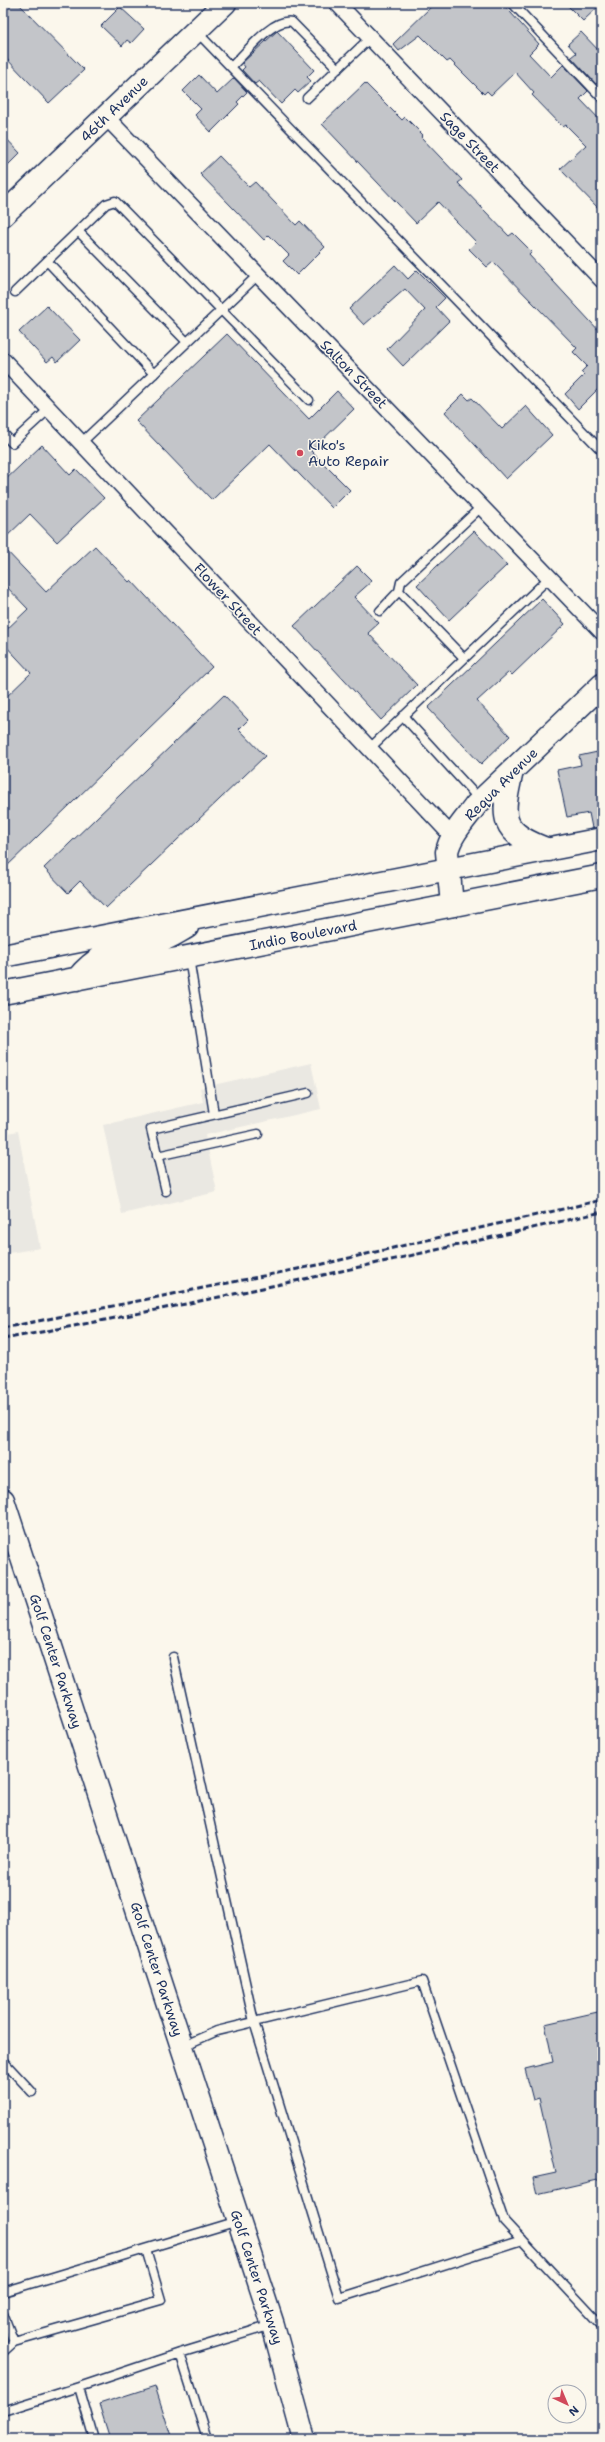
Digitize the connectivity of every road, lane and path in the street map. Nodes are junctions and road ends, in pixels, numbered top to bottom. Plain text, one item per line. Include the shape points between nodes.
1 (225, 3) edge
2 (337, 3) edge
3 (512, 3) edge
4 (196, 31) junction
5 (371, 37) junction
6 (231, 67) junction
7 (338, 69) junction
8 (307, 98) dead end
9 (602, 98) edge
10 (106, 117) junction
11 (3, 215) edge
12 (78, 231) junction
13 (47, 261) junction
14 (258, 274) junction
15 (602, 280) edge
16 (15, 292) dead end
17 (220, 310) junction
18 (187, 342) junction
19 (3, 360) edge
20 (154, 374) junction
21 (309, 400) dead end
22 (49, 409) junction
23 (3, 433) edge
24 (81, 443) junction
25 (602, 451) edge
26 (481, 507) junction
27 (550, 577) junction
28 (399, 591) junction
29 (380, 611) dead end
30 (602, 632) edge
31 (464, 658) junction
32 (602, 685) edge
33 (403, 716) junction
34 (370, 748) junction
35 (512, 771) junction
36 (481, 801) junction
37 (453, 837) junction
38 (602, 839) edge
39 (549, 850) junction
40 (448, 868) junction
41 (602, 876) edge
42 (452, 905) junction
43 (210, 916) junction
44 (3, 956) edge
45 (189, 957) junction
46 (77, 979) junction
47 (3, 993) edge
48 (308, 1093) dead end
49 (214, 1114) junction
50 (258, 1134) dead end
51 (157, 1156) junction
52 (166, 1191) dead end
53 (3, 1500) edge
54 (173, 1658) dead end
55 (254, 2022) junction
56 (182, 2046) junction
57 (3, 2062) edge
58 (32, 2092) dead end
59 (239, 2221) junction
60 (522, 2240) junction
61 (146, 2249) junction
62 (3, 2292) edge
63 (3, 2314) edge
64 (273, 2325) junction
65 (602, 2326) edge
66 (14, 2342) junction
67 (3, 2352) edge
68 (180, 2353) junction
69 (79, 2387) junction
70 (3, 2411) edge
71 (94, 2439) edge
72 (207, 2439) edge
73 (304, 2439) edge

1 - 4 main road, 46th Avenue
2 - 5 street, Sage Street
3 - 9 lane
4 - 6 lane
4 - 10 main road, 46th Avenue
5 - 7 lane
5 - 15 street, Sage Street
6 - 7 lane via 275,24 288,21 292,22
6 - 25 lane
7 - 8 lane
10 - 11 main road, 46th Avenue
10 - 14 street, Salton Street
12 - 13 lane
12 - 17 lane via 106,204 115,201
12 - 18 lane
13 - 16 lane
13 - 20 lane
14 - 17 lane
14 - 26 street, Salton Street
17 - 18 lane
17 - 21 lane
18 - 20 lane
19 - 22 street, Flower Street
20 - 24 lane
22 - 23 lane via 12,443
22 - 24 street, Flower Street
24 - 34 street, Flower Street
26 - 27 street, Salton Street
26 - 28 lane via 401,582
27 - 30 street, Salton Street
27 - 31 lane
28 - 29 lane
28 - 31 lane
31 - 33 lane
32 - 35 main road, Requa Avenue
33 - 34 lane
33 - 36 lane
34 - 37 street, Flower Street
35 - 36 main road, Requa Avenue
35 - 39 main road via 504,804 509,826 527,842
36 - 37 main road, Requa Avenue
37 - 40 main road, Requa Avenue via 447,852
38 - 39 main road
39 - 40 main road
40 - 42 main road, Requa Avenue
40 - 43 main road
41 - 42 main road, Indio Boulevard
42 - 45 main road, Indio Boulevard
43 - 44 main road
43 - 46 main road via 158,942 106,954 89,964
45 - 46 main road, Indio Boulevard
45 - 49 lane
46 - 47 main road, Indio Boulevard
48 - 49 lane
49 - 51 lane via 151,1129
50 - 51 lane
51 - 52 lane
53 - 56 main road, Golf Center Parkway
54 - 55 lane
55 - 56 lane via 217,2031
55 - 60 lane via 422,1981 504,2221
55 - 60 lane via 339,2298
56 - 59 main road, Golf Center Parkway
57 - 58 lane
59 - 61 lane
59 - 64 main road, Golf Center Parkway
60 - 65 lane
61 - 62 lane
61 - 66 lane via 161,2300
63 - 66 lane
64 - 68 lane
64 - 73 main road, Golf Center Parkway
66 - 67 lane
68 - 69 lane
68 - 72 lane
69 - 70 lane
69 - 71 lane

